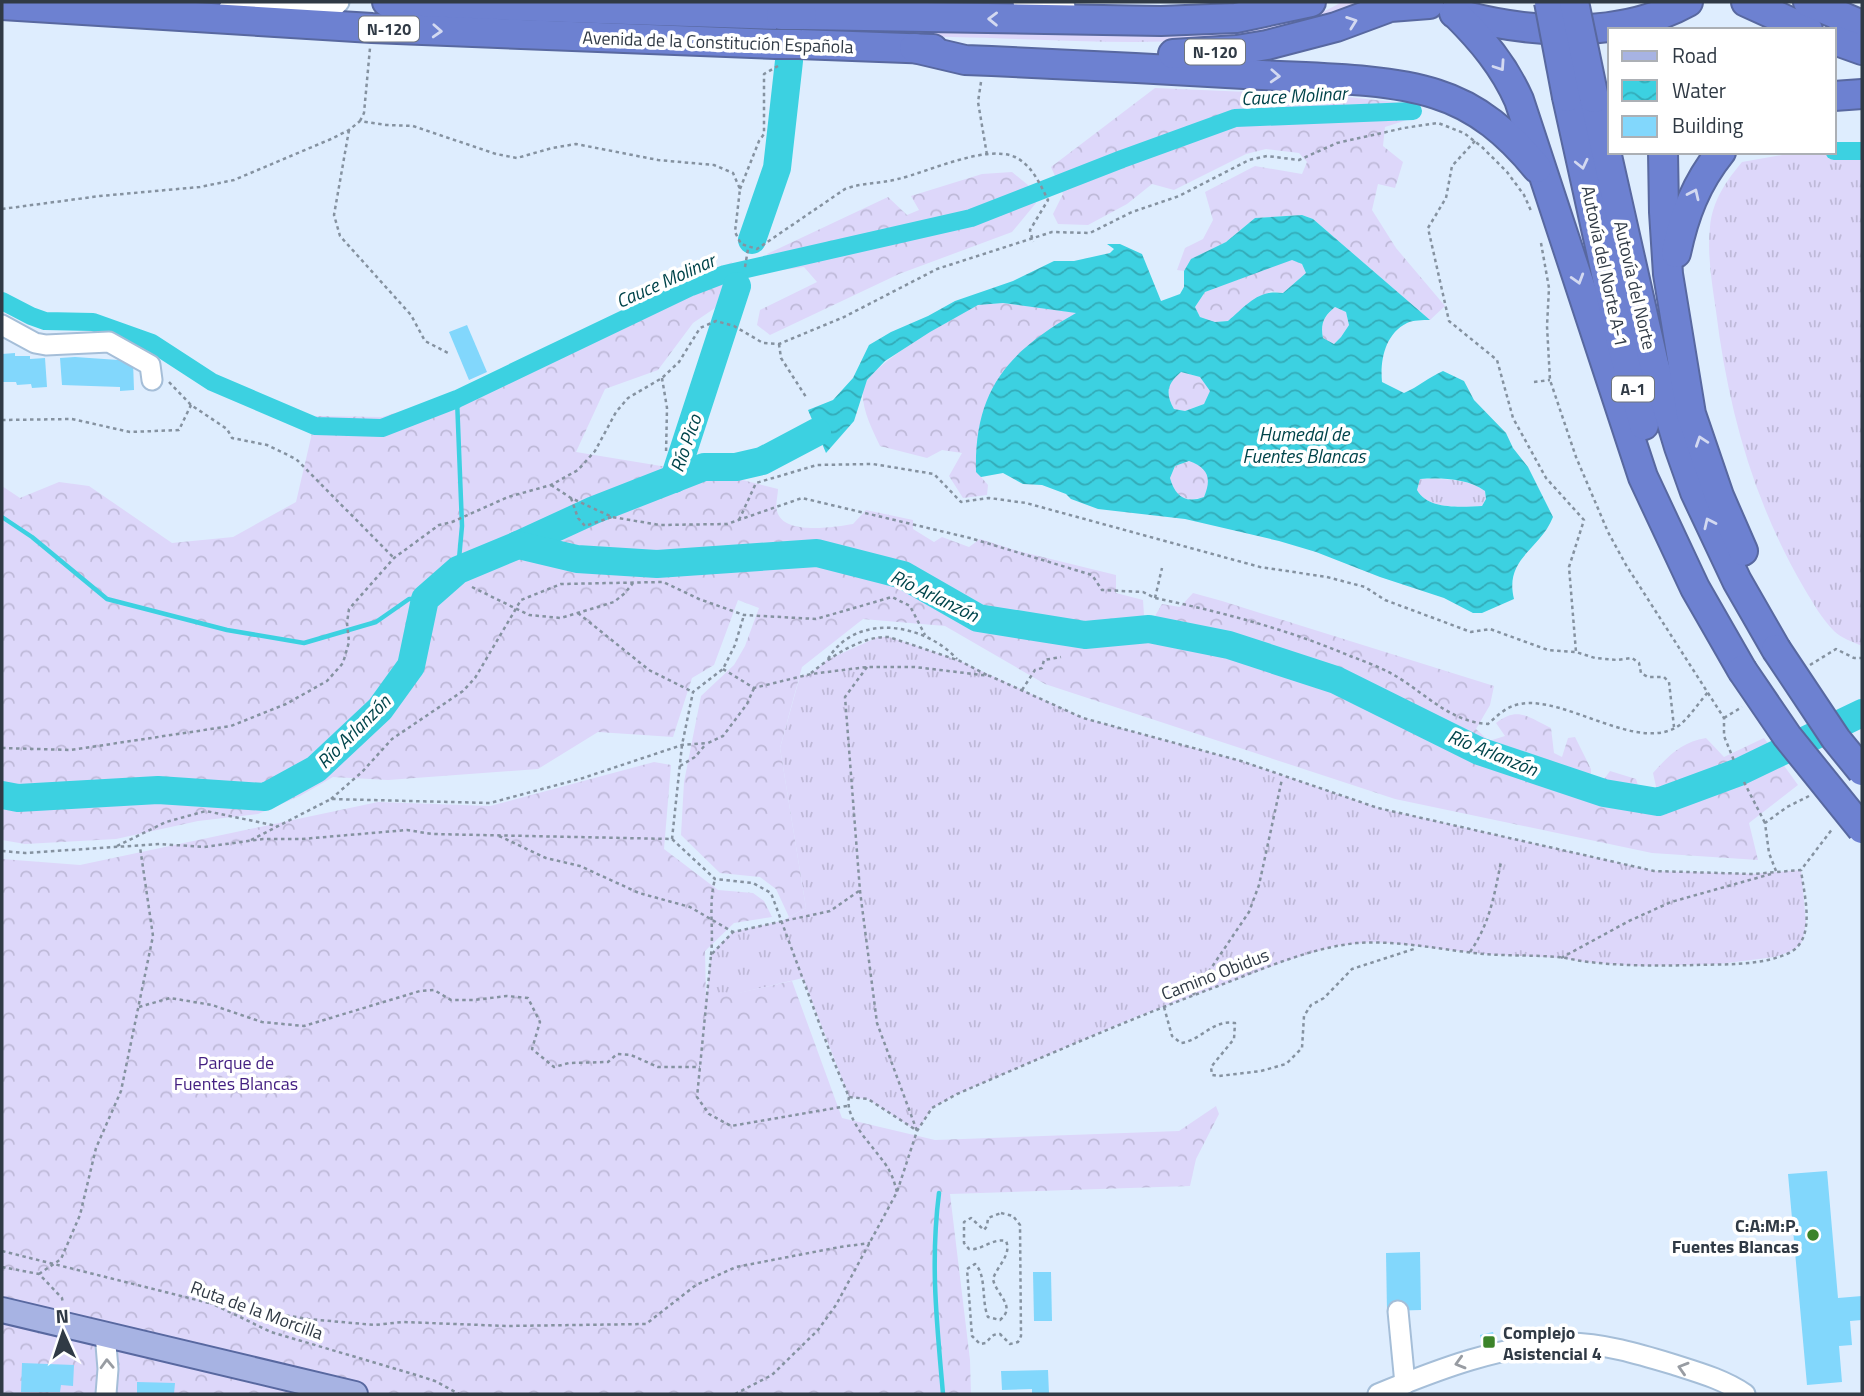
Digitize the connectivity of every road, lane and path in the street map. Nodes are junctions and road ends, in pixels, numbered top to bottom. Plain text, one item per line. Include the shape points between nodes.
1 (339, 2) edge
2 (387, 2) edge
3 (1023, 2) edge
4 (1311, 2) edge
5 (1549, 2) edge
6 (1574, 2) edge
7 (1746, 2) edge
8 (1808, 2) edge
9 (1428, 3) edge
10 (2, 5) edge
11 (158, 13) junction
12 (1680, 13) edge
13 (1456, 14) junction
14 (1208, 19) junction
15 (1862, 25) edge
16 (372, 28) junction
17 (1804, 28) edge
18 (1836, 41) edge
19 (914, 48) junction
20 (1862, 50) edge
21 (787, 51) junction
22 (986, 61) junction
23 (1862, 93) edge
24 (1836, 96) edge
25 (1581, 97) junction
26 (360, 121) junction
27 (349, 131) junction
28 (1475, 141) junction
29 (1663, 154) edge
30 (1719, 154) edge
31 (987, 155) junction
32 (740, 189) junction
33 (1553, 197) junction
34 (2, 209) edge
35 (1534, 218) dead end
36 (1030, 237) junction
37 (1541, 240) dead end
38 (1033, 242) dead end
39 (748, 248) junction
40 (745, 267) dead end
41 (1674, 308) junction
42 (2, 325) edge
43 (779, 344) junction
44 (450, 354) dead end
45 (662, 378) junction
46 (152, 380) joint
47 (1550, 380) junction
48 (1534, 382) dead end
49 (806, 397) dead end
50 (191, 405) junction
51 (2, 420) edge
52 (666, 453) dead end
53 (551, 485) junction
54 (571, 498) junction
55 (612, 517) junction
56 (739, 520) junction
57 (394, 558) junction
58 (1162, 568) dead end
59 (632, 583) junction
60 (472, 587) dead end
61 (1154, 598) junction
62 (516, 610) junction
63 (578, 613) junction
64 (744, 615) junction
65 (925, 635) junction
66 (1576, 652) junction
67 (1764, 654) junction
68 (1061, 657) dead end
69 (827, 660) junction
70 (960, 661) junction
71 (867, 667) junction
72 (723, 669) junction
73 (811, 674) junction
74 (990, 676) junction
75 (754, 688) junction
76 (1022, 690) junction
77 (1709, 691) junction
78 (693, 692) junction
79 (1674, 727) junction
80 (708, 743) junction
81 (682, 745) junction
82 (2, 748) edge
83 (1862, 749) edge
84 (1735, 762) dead end
85 (680, 766) junction
86 (1862, 771) edge
87 (1282, 777) junction
88 (1744, 782) dead end
89 (1818, 789) dead end
90 (331, 799) junction
91 (1854, 821) edge
92 (1765, 822) junction
93 (277, 827) junction
94 (496, 835) junction
95 (672, 839) junction
96 (249, 841) junction
97 (140, 847) junction
98 (114, 848) junction
99 (2, 850) edge
100 (1501, 862) dead end
101 (1801, 870) junction
102 (1776, 872) junction
103 (715, 879) junction
104 (860, 891) junction
105 (711, 919) junction
106 (782, 921) junction
107 (733, 932) junction
108 (1421, 947) junction
109 (1470, 952) junction
110 (711, 955) junction
111 (1561, 958) junction
112 (1193, 996) junction
113 (139, 1007) junction
114 (1164, 1007) junction
115 (700, 1067) junction
116 (849, 1097) junction
117 (847, 1106) junction
118 (917, 1131) junction
119 (897, 1192) junction
120 (1020, 1225) joint
121 (870, 1243) junction
122 (2, 1251) edge
123 (52, 1265) junction
124 (2, 1267) edge
125 (39, 1274) junction
126 (210, 1303) junction
127 (2, 1310) edge
128 (1398, 1311) dead end
129 (67, 1325) junction
130 (105, 1334) junction
131 (1405, 1384) junction
132 (106, 1394) edge
133 (355, 1394) edge
134 (459, 1394) edge
135 (735, 1394) edge
136 (1378, 1394) edge
137 (1745, 1394) edge

1 - 11 street via 324,10 254,7
14 -> 2 highway, Avenida de la Constitución Española / N-120 via 792,15
3 - 14 street via 1169,9
4 - 14 highway, Avenida de la Constitución Española / N-120
5 - 25 highway, Autovía del Norte / A-1, bridge
6 - 25 highway, Autovía del Norte / A-1, bridge
7 - 17 highway
8 - 15 highway
9 - 13 highway, N-120
19 -> 9 highway, Avenida de la Constitución Española / N-120 via 1166,54 1226,51 1309,36 1390,7
10 - 11 highway, Avenida de la Constitución Española / N-120
11 - 16 highway, Avenida de la Constitución Española / N-120
12 - 13 highway, N-120 via 1569,29 1521,27
13 -> 33 highway via 1484,42 1511,82
16 -> 21 highway, Avenida de la Constitución Española / N-120
16 - 26 path
18 - 20 highway
19 - 21 highway, Avenida de la Constitución Española / N-120
19 - 22 highway
21 - 32 path via 764,74 764,134
22 - 31 path via 978,102
22 -> 33 highway via 1411,87 1486,118 1514,140 1539,170
23 - 24 highway
25 - 67 highway, Autovía del Norte / A-1 via 1679,447
26 - 27 path
26 - 32 path via 413,126 517,158 576,144 714,165 733,173
27 - 34 path via 234,180
27 - 44 path via 334,215 340,236 411,315 425,341
28 - 35 path via 1507,172
28 - 36 path via 1438,123 1337,144 1299,160 1267,156 1249,160 1179,196 1090,233 1052,232
28 - 66 path via 1452,166 1446,198 1428,228 1450,321 1497,360 1513,418 1539,466 1584,520 1569,567
29 - 41 highway via 1668,274
41 -> 30 highway via 1676,254 1684,217
31 - 36 path via 1012,155 1037,178 1048,200
31 - 39 path via 845,189 757,249
32 - 39 path via 734,232
33 -> 67 highway via 1643,477 1695,587
36 - 38 path
36 - 43 path via 928,273 844,317
37 - 47 path via 1549,288
39 - 40 path
67 -> 41 highway via 1756,582 1691,414
42 - 46 street via 46,345 110,342 150,365
43 - 45 path via 763,343 716,321 700,328 679,362
43 - 49 path via 780,358
45 - 52 path
45 - 53 path via 628,398 595,451 578,470
46 - 50 path via 168,382
47 - 48 path
47 - 77 path via 1608,532
50 - 51 path via 179,430 130,432 72,419
50 - 57 path via 227,429 232,438 267,445 296,459
53 - 54 path
53 - 57 path via 439,525
54 - 55 path
54 - 55 path via 585,526
55 - 56 path via 660,525
56 - 61 path via 802,498 970,538 1092,575 1102,590 1143,592
56 - 66 path via 756,483 817,465 873,464 934,474 961,502 989,498 1026,503 1260,567 1365,587 1385,600 1471,632 1490,629 1548,650
57 - 82 path via 349,609 349,642 343,663 327,681 286,704 231,726 71,750
58 - 61 path
59 - 62 path via 561,584 522,600
59 - 63 path via 614,602
59 - 64 path via 663,582
60 - 62 path
61 - 79 path via 1270,626 1350,655 1397,677 1471,723 1488,724 1502,711 1521,704 1549,706 1631,733
62 - 63 path via 561,618
62 - 90 path via 463,691 392,739
63 - 78 path via 649,670
64 - 65 path via 816,619 892,597 911,606
64 - 72 path
65 - 69 path via 906,629 860,631 841,643
65 - 70 path
66 - 79 path via 1595,658 1632,659 1648,677 1664,677 1669,682
67 - 83 highway via 1807,674
67 - 86 highway, Autovía del Norte / A-1, bridge
67 - 91 highway, Autovía del Norte / A-1 via 1797,731
68 - 76 path via 1044,660
69 - 70 path via 877,637 889,637
69 - 73 path
70 - 74 path
71 - 73 path
71 - 74 path via 915,667
71 - 104 path via 845,697
72 - 75 path
72 - 78 path
73 - 75 path
74 - 76 path
75 - 80 path via 723,736
76 - 87 path via 1083,718 1241,761
77 - 79 path
77 - 84 path via 1724,718 1724,736
78 - 81 path
80 - 81 path
80 - 85 path
81 - 85 path
81 - 90 path via 490,803
85 - 95 path
87 - 102 path via 1378,808 1654,871
87 - 112 path via 1249,912
88 - 92 path
89 - 92 path
90 - 93 path
91 - 101 path
92 - 102 path
93 - 96 path
93 - 98 path via 206,811 166,822
94 - 95 path
94 - 96 path via 432,835 407,830
94 - 105 path via 639,893 690,907
95 - 103 path
96 - 97 path via 204,847
97 - 98 path
97 - 113 path via 153,936
98 - 99 path
100 - 109 path via 1490,913
101 - 102 path
101 - 111 path, Camino Obidus via 1807,923 1800,945 1789,952 1751,962 1706,965 1640,966
102 - 111 path via 1671,902
103 - 105 path
103 - 106 path via 753,883 771,893
104 - 106 path via 830,911
104 - 118 path via 877,1023
105 - 107 path
105 - 110 path
106 - 107 path
106 - 116 path
107 - 110 path
108 - 109 path, Camino Obidus
108 - 112 path, Camino Obidus via 1371,942 1334,946
108 - 114 path via 1352,969 1304,1016 1302,1048 1286,1064 1261,1071 1212,1074 1211,1067 1234,1039 1235,1023 1216,1024 1191,1042 1181,1043 1172,1036
109 - 111 path, Camino Obidus
110 - 115 path
112 - 114 path, Camino Obidus
113 - 115 path via 170,998 212,1005 262,1022 304,1026 420,990 434,990 451,1000 528,998 540,1022 533,1049 554,1066 608,1062 617,1055 631,1055 658,1067
113 - 123 path via 121,1091 96,1148 80,1215 61,1259
114 - 118 path, Camino Obidus via 957,1094 932,1108
115 - 117 path via 697,1097 709,1114 731,1126
116 - 117 path
116 - 118 path via 868,1099
117 - 119 path via 889,1170
118 - 119 path, Camino Obidus
119 - 121 path, Camino Obidus
120 - 120 path via 1013,1216 1001,1213 988,1218 984,1230 971,1217 964,1222 964,1243 969,1249 995,1240 1008,1245 993,1279 1007,1305 1000,1320 988,1317 984,1308 980,1269 975,1264 967,1269 972,1336 979,1344 996,1334 1015,1344 1021,1336
121 - 126 path via 736,1267 696,1285 646,1324 374,1325
121 - 135 path, Camino Obidus via 818,1330 772,1375
122 - 123 path, Ruta de la Morcilla
123 - 125 path
123 - 126 path, Ruta de la Morcilla
124 - 125 path
125 - 129 path via 62,1298
126 - 134 path, Ruta de la Morcilla via 271,1332 435,1381
127 - 129 main road
128 - 131 street
129 - 130 main road
132 -> 130 street
130 - 133 main road
131 - 136 street
137 -> 131 street via 1715,1378 1663,1362 1570,1343 1493,1353

